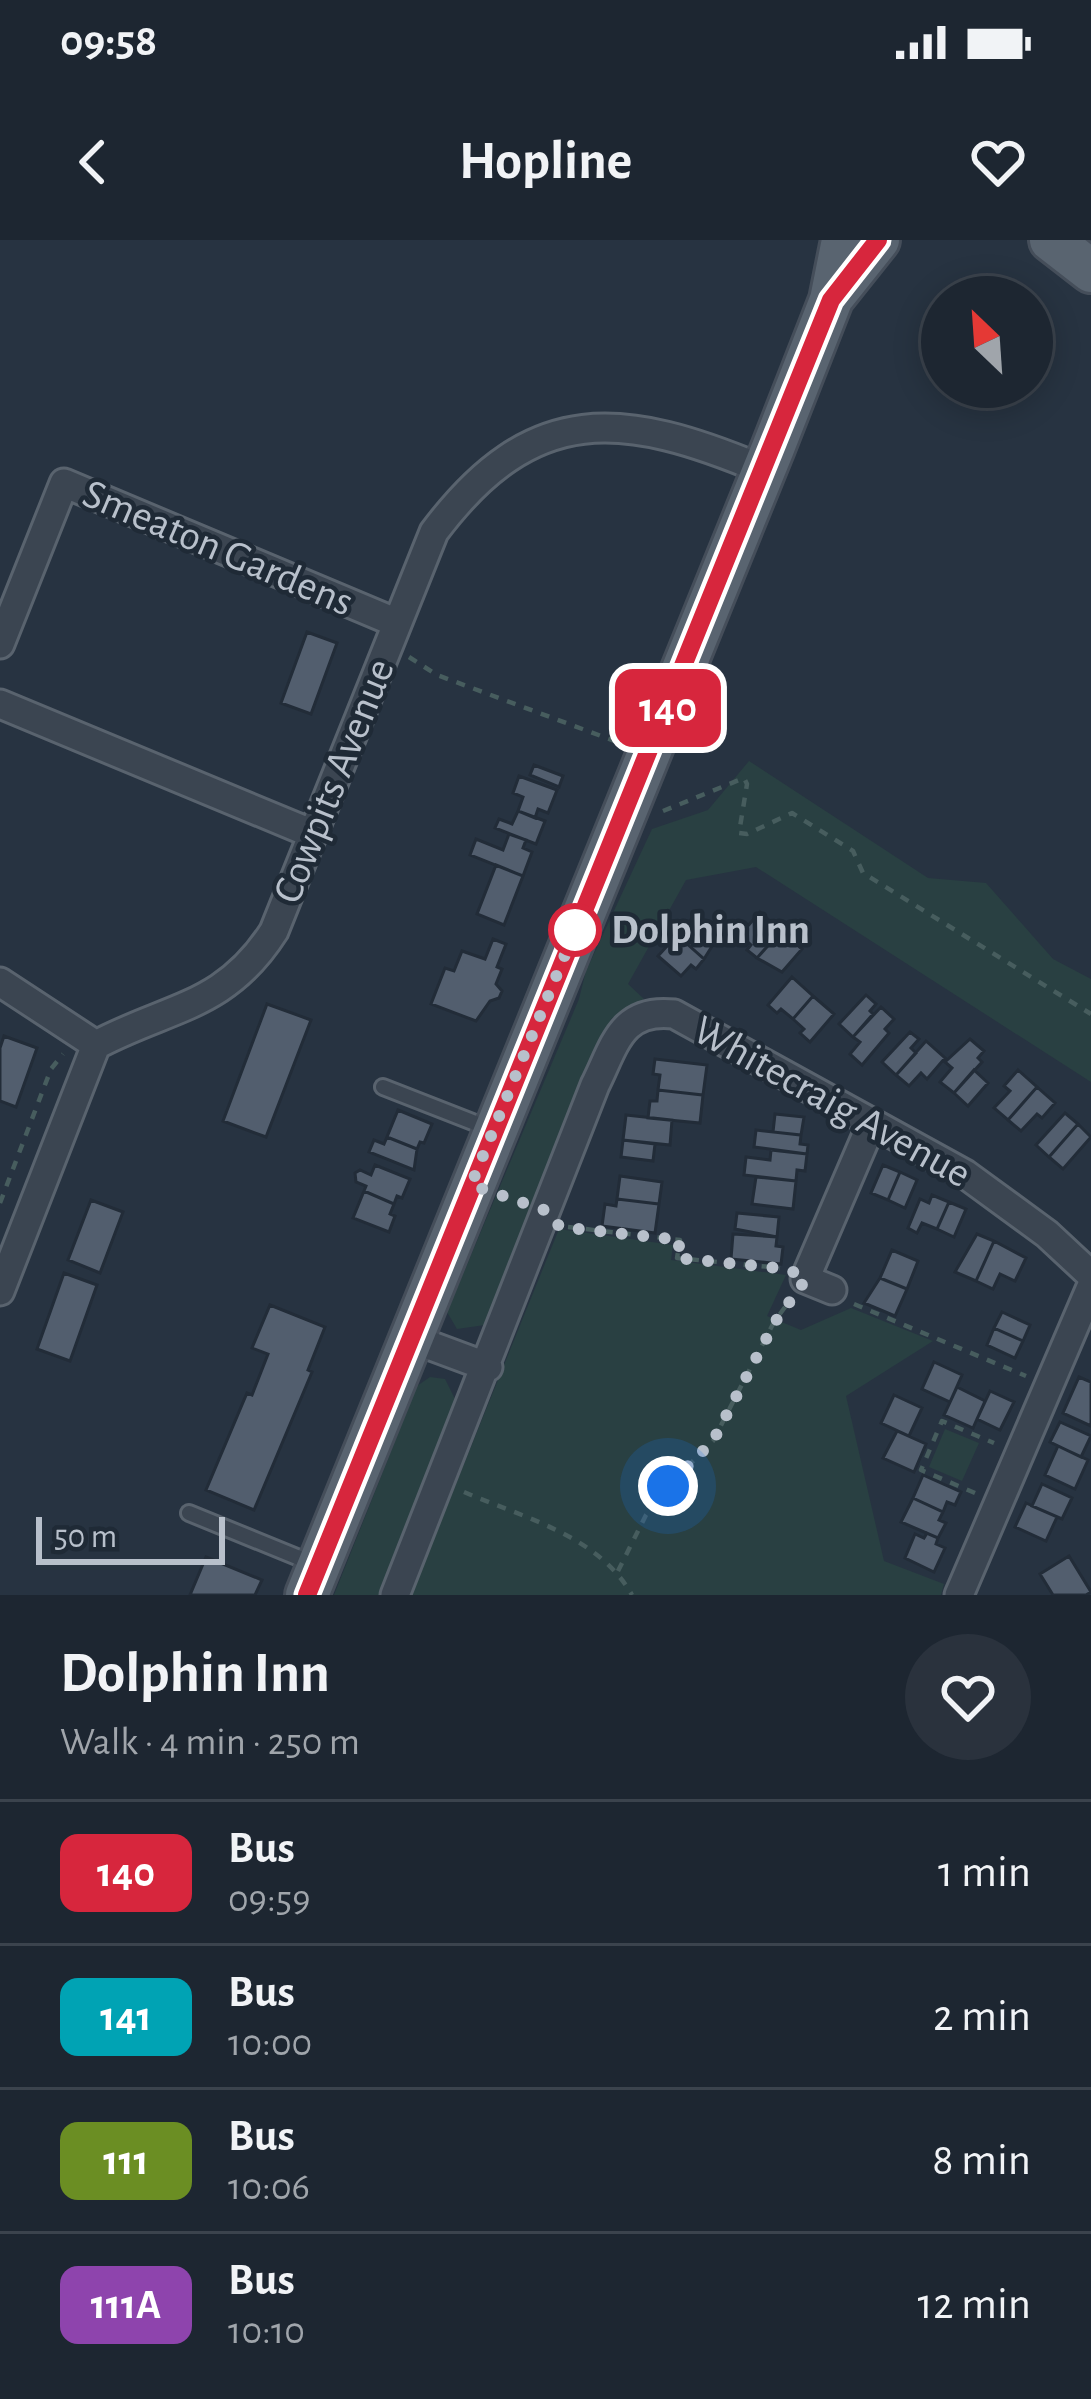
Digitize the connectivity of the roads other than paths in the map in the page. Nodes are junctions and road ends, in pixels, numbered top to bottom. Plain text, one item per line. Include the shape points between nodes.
1 (843, 240) edge
2 (878, 240) edge
3 (1051, 240) edge
4 (1091, 271) edge
5 (831, 300) junction
6 (764, 470) junction
7 (393, 634) junction
8 (0, 644) edge
9 (0, 704) edge
10 (313, 833) junction
11 (0, 982) edge
12 (88, 1040) junction
13 (382, 1087) dead end
14 (872, 1123) junction
15 (493, 1130) junction
16 (1091, 1275) edge
17 (1091, 1287) edge
18 (832, 1290) road end
19 (0, 1291) edge
20 (410, 1338) junction
21 (488, 1366) junction
22 (189, 1513) dead end
23 (313, 1581) edge
24 (395, 1595) edge
25 (959, 1595) edge

1 - 5 main road
2 - 5 main road
3 - 4 main road
5 - 6 main road
6 - 7 street, Cowpits Avenue via 644,428 538,439 502,459 434,532
6 - 15 main road
7 - 8 street, Smeaton Gardens via 64,483
7 - 10 street, Cowpits Avenue
9 - 10 street
10 - 12 street, Cowpits Avenue via 254,962 200,1002
11 - 12 street
12 - 19 street
13 - 15 lane
14 - 16 street, Whitecraig Avenue via 998,1196
14 - 18 street via 806,1279
14 - 21 street, Whitecraig Avenue via 674,1014 628,1023 596,1084
15 - 20 main road
17 - 25 street
20 - 21 street
20 - 23 main road
21 - 24 street, Whitecraig Avenue
22 - 23 lane

